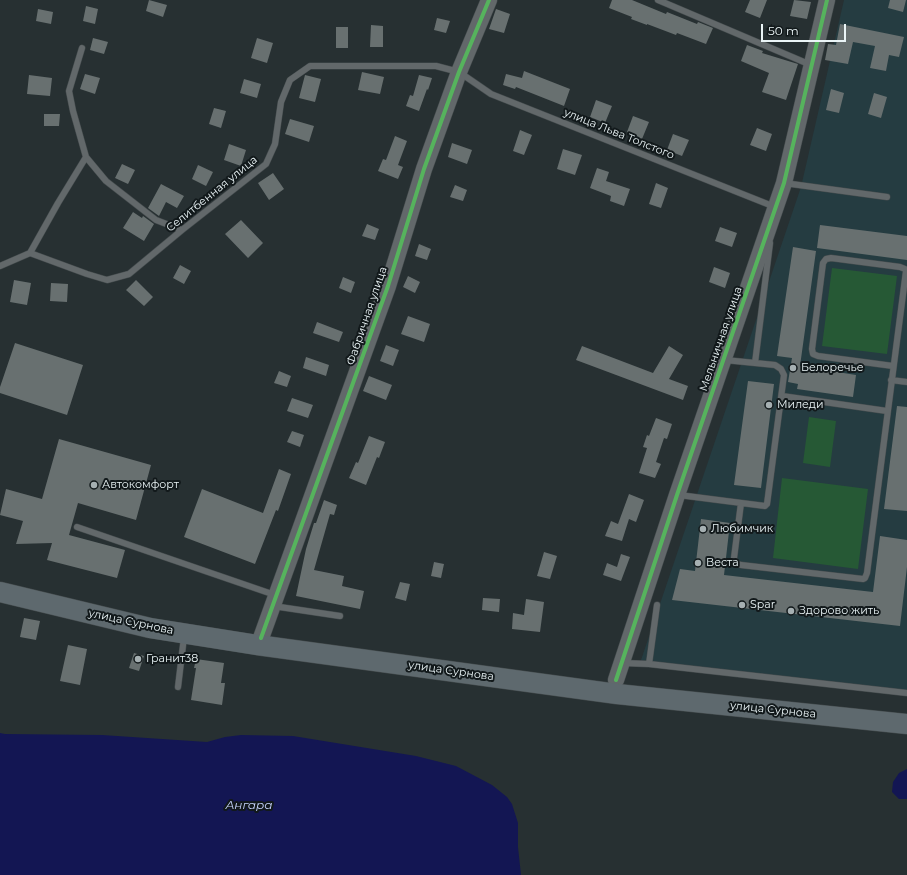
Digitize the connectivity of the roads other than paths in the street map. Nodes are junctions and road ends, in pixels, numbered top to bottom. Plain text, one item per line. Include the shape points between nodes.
1 (489, 0) edge
2 (658, 0) edge
3 (827, 0) edge
4 (82, 48) dead end
5 (812, 65) junction
6 (459, 72) junction
7 (86, 157) junction
8 (784, 183) junction
9 (887, 197) dead end
10 (775, 211) junction
11 (182, 230) junction
12 (30, 253) junction
13 (0, 266) edge
14 (724, 360) junction
15 (755, 363) junction
16 (893, 366) junction
17 (891, 380) junction
18 (907, 382) edge
19 (782, 396) junction
20 (888, 411) junction
21 (677, 495) junction
22 (741, 503) junction
23 (77, 527) dead end
24 (0, 583) edge
25 (0, 592) edge
26 (275, 600) junction
27 (657, 605) dead end
28 (340, 616) dead end
29 (185, 633) junction
30 (261, 638) junction
31 (649, 664) junction
32 (619, 672) junction
33 (178, 687) dead end
34 (907, 692) edge
35 (907, 710) edge
36 (907, 724) edge

1 - 6 street, Фабричная улица
2 - 5 lane
3 - 5 street, Мельничная улица
4 - 7 lane via 69,91
5 - 8 street, Мельничная улица
6 - 10 lane, улица Льва Толстого via 490,94
6 - 11 lane, Селитбенная улица via 436,66 310,66 290,80 280,102 275,144 266,164
6 - 26 street, Фабричная улица via 424,169 388,286
7 - 11 lane via 106,181 156,220
7 - 12 lane
8 - 9 lane
8 - 10 street, Мельничная улица
10 - 14 street, Мельничная улица
10 - 15 lane
11 - 12 lane, Селитбенная улица via 129,274 107,280
12 - 13 lane
14 - 15 lane
14 - 21 street, Мельничная улица
15 - 19 lane via 775,365 781,369 785,378
16 - 16 lane via 905,269 826,259 822,271 813,354
16 - 17 lane
17 - 18 lane
17 - 20 lane
19 - 20 lane
19 - 22 lane via 767,504 765,506
20 - 22 lane via 865,578 735,563
21 - 22 lane
21 - 32 street, Мельничная улица
23 - 26 lane
24 - 30 main road, улица Сурнова via 87,604
25 - 29 main road, улица Сурнова via 150,628
26 - 28 lane
26 - 30 street, Фабричная улица
27 - 31 lane
29 - 33 lane
29 - 36 main road, улица Сурнова via 257,646 617,694
30 - 32 main road, улица Сурнова
31 - 32 lane
31 - 34 lane
32 - 35 main road, улица Сурнова

